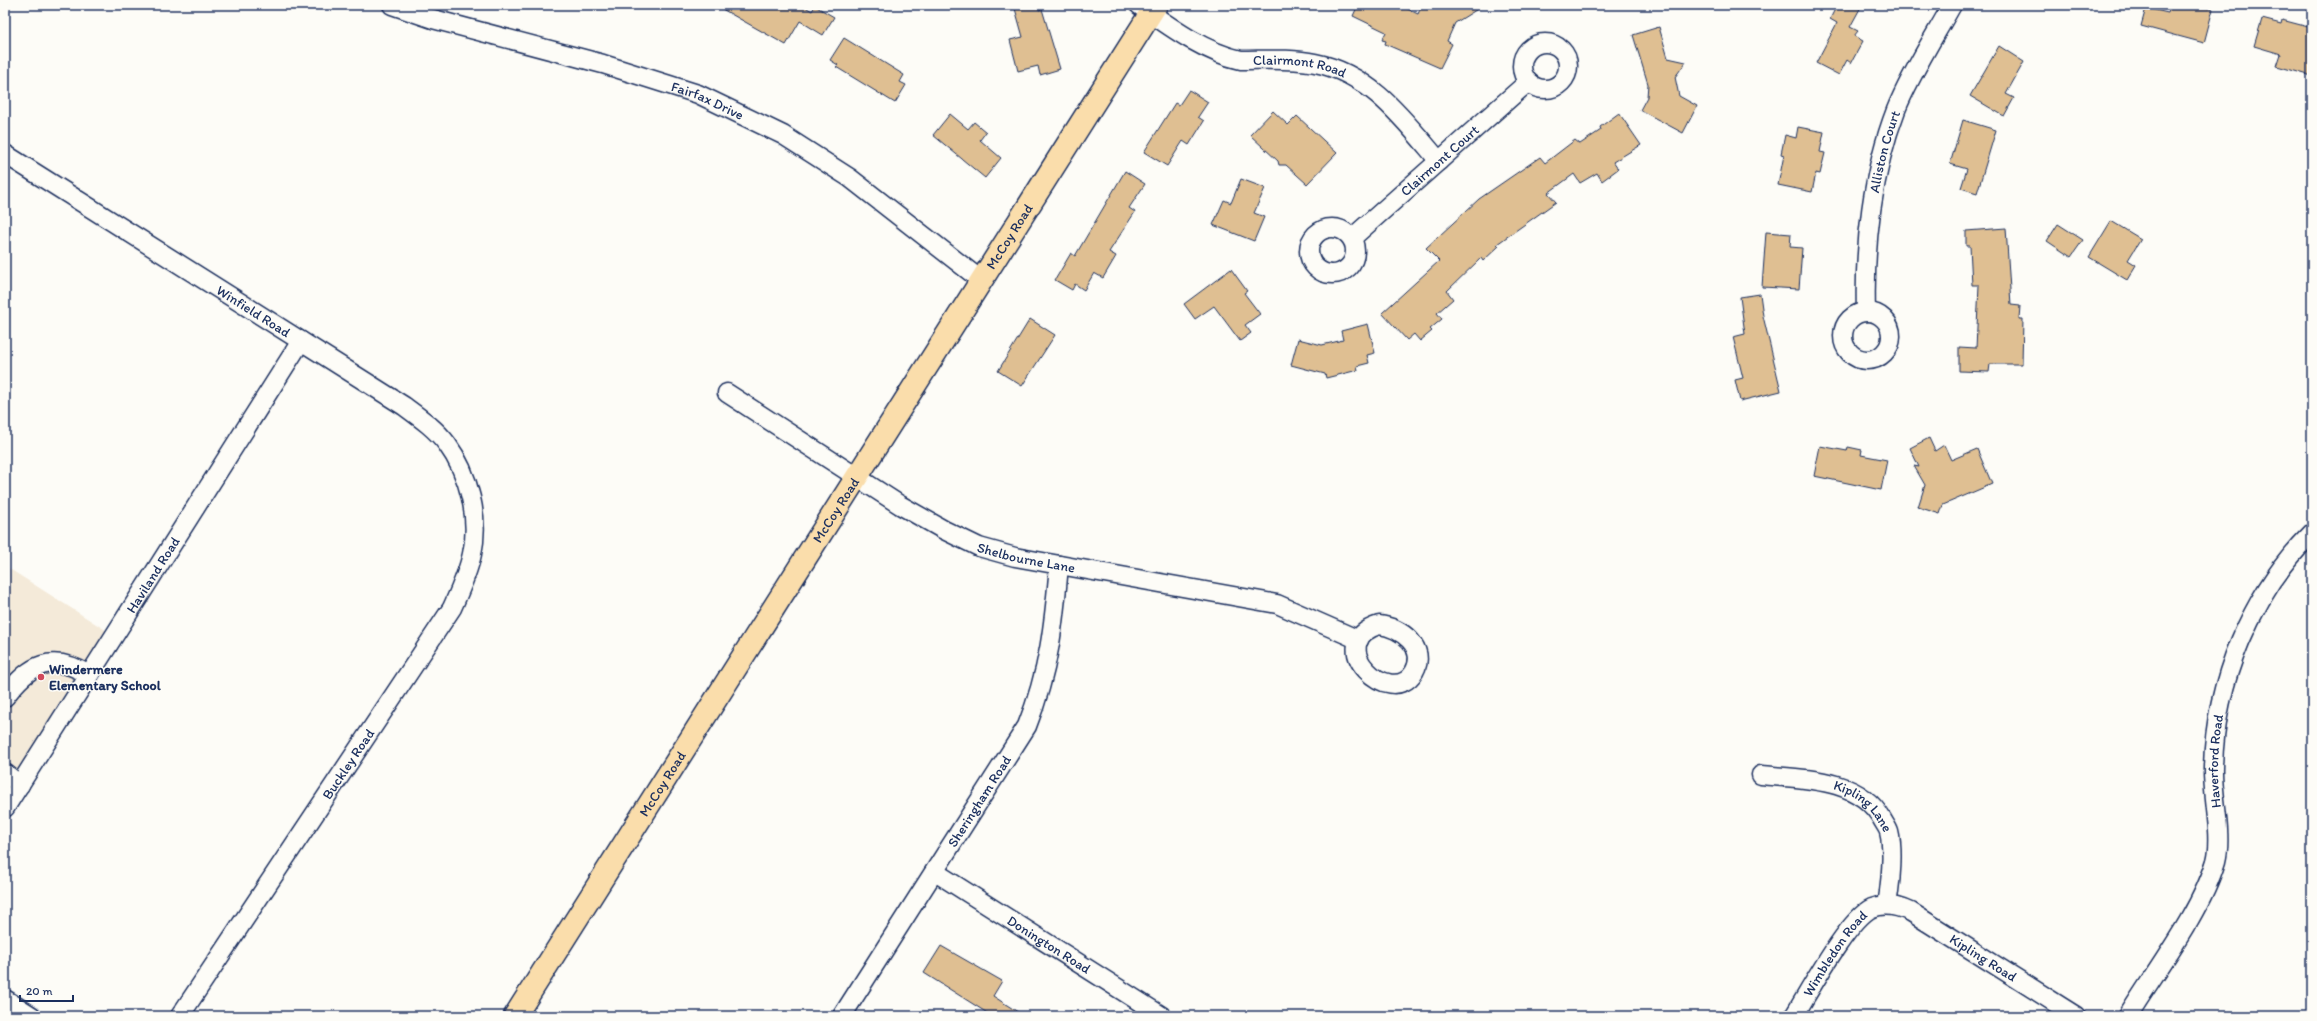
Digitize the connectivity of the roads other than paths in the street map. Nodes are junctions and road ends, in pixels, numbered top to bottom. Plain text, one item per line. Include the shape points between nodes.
1 (392, 5) edge
2 (1952, 5) edge
3 (1149, 8) edge
4 (1528, 82) dead end
5 (5, 154) edge
6 (1439, 161) junction
7 (1352, 238) dead end
8 (982, 281) junction
9 (1866, 312) dead end
10 (301, 341) junction
11 (727, 393) dead end
12 (858, 477) junction
13 (471, 497) joint
14 (2312, 533) edge
15 (1059, 565) junction
16 (1359, 640) dead end
17 (89, 675) junction
18 (5, 697) edge
19 (5, 774) edge
20 (1761, 775) dead end
21 (20, 785) junction
22 (5, 808) edge
23 (935, 872) junction
24 (1887, 905) junction
25 (5, 999) edge
26 (32, 1016) edge
27 (180, 1016) edge
28 (515, 1016) edge
29 (842, 1016) edge
30 (1162, 1016) edge
31 (1794, 1016) edge
32 (2076, 1016) edge
33 (2128, 1016) edge

1 - 8 street, Fairfax Drive via 514,42 603,64 698,94 783,135 850,178
2 - 9 street, Alliston Court via 1896,110 1884,147 1875,185
3 - 6 street, Clairmont Road via 1180,33 1230,58 1314,62 1343,72 1373,89 1393,106
3 - 8 main road, McCoy Road
4 - 6 street, Clairmont Court
5 - 10 street, Winfield Road
6 - 7 street, Clairmont Court
8 - 12 main road, McCoy Road
10 - 13 street, Winfield Road via 428,424 447,444 462,470
10 - 17 street, Haviland Road
11 - 12 street, Shelbourne Lane
12 - 15 street, Shelbourne Lane via 900,505 960,539 1015,557
12 - 28 main road, McCoy Road
13 - 27 street, Buckley Road via 476,527 472,554 464,582 452,608
14 - 33 street, Haverford Road via 2278,572 2257,605 2239,644 2225,685 2216,727 2213,768 2216,859 2208,884 2195,909
15 - 16 street, Shelbourne Lane via 1277,604
15 - 23 street, Sheringham Road via 1051,649 1027,726
17 - 18 street via 76,667 58,663 40,665 19,678
17 - 21 street, Haviland Road
19 - 21 street
20 - 24 street, Kipling Lane via 1825,782 1859,796 1878,811 1889,832 1890,882
21 - 22 street, Haviland Road
23 - 29 street, Sheringham Road
23 - 30 street, Donington Road
24 - 31 street, Wimbledon Road via 1872,908 1850,927
24 - 32 street, Kipling Road via 1910,912
25 - 26 street

